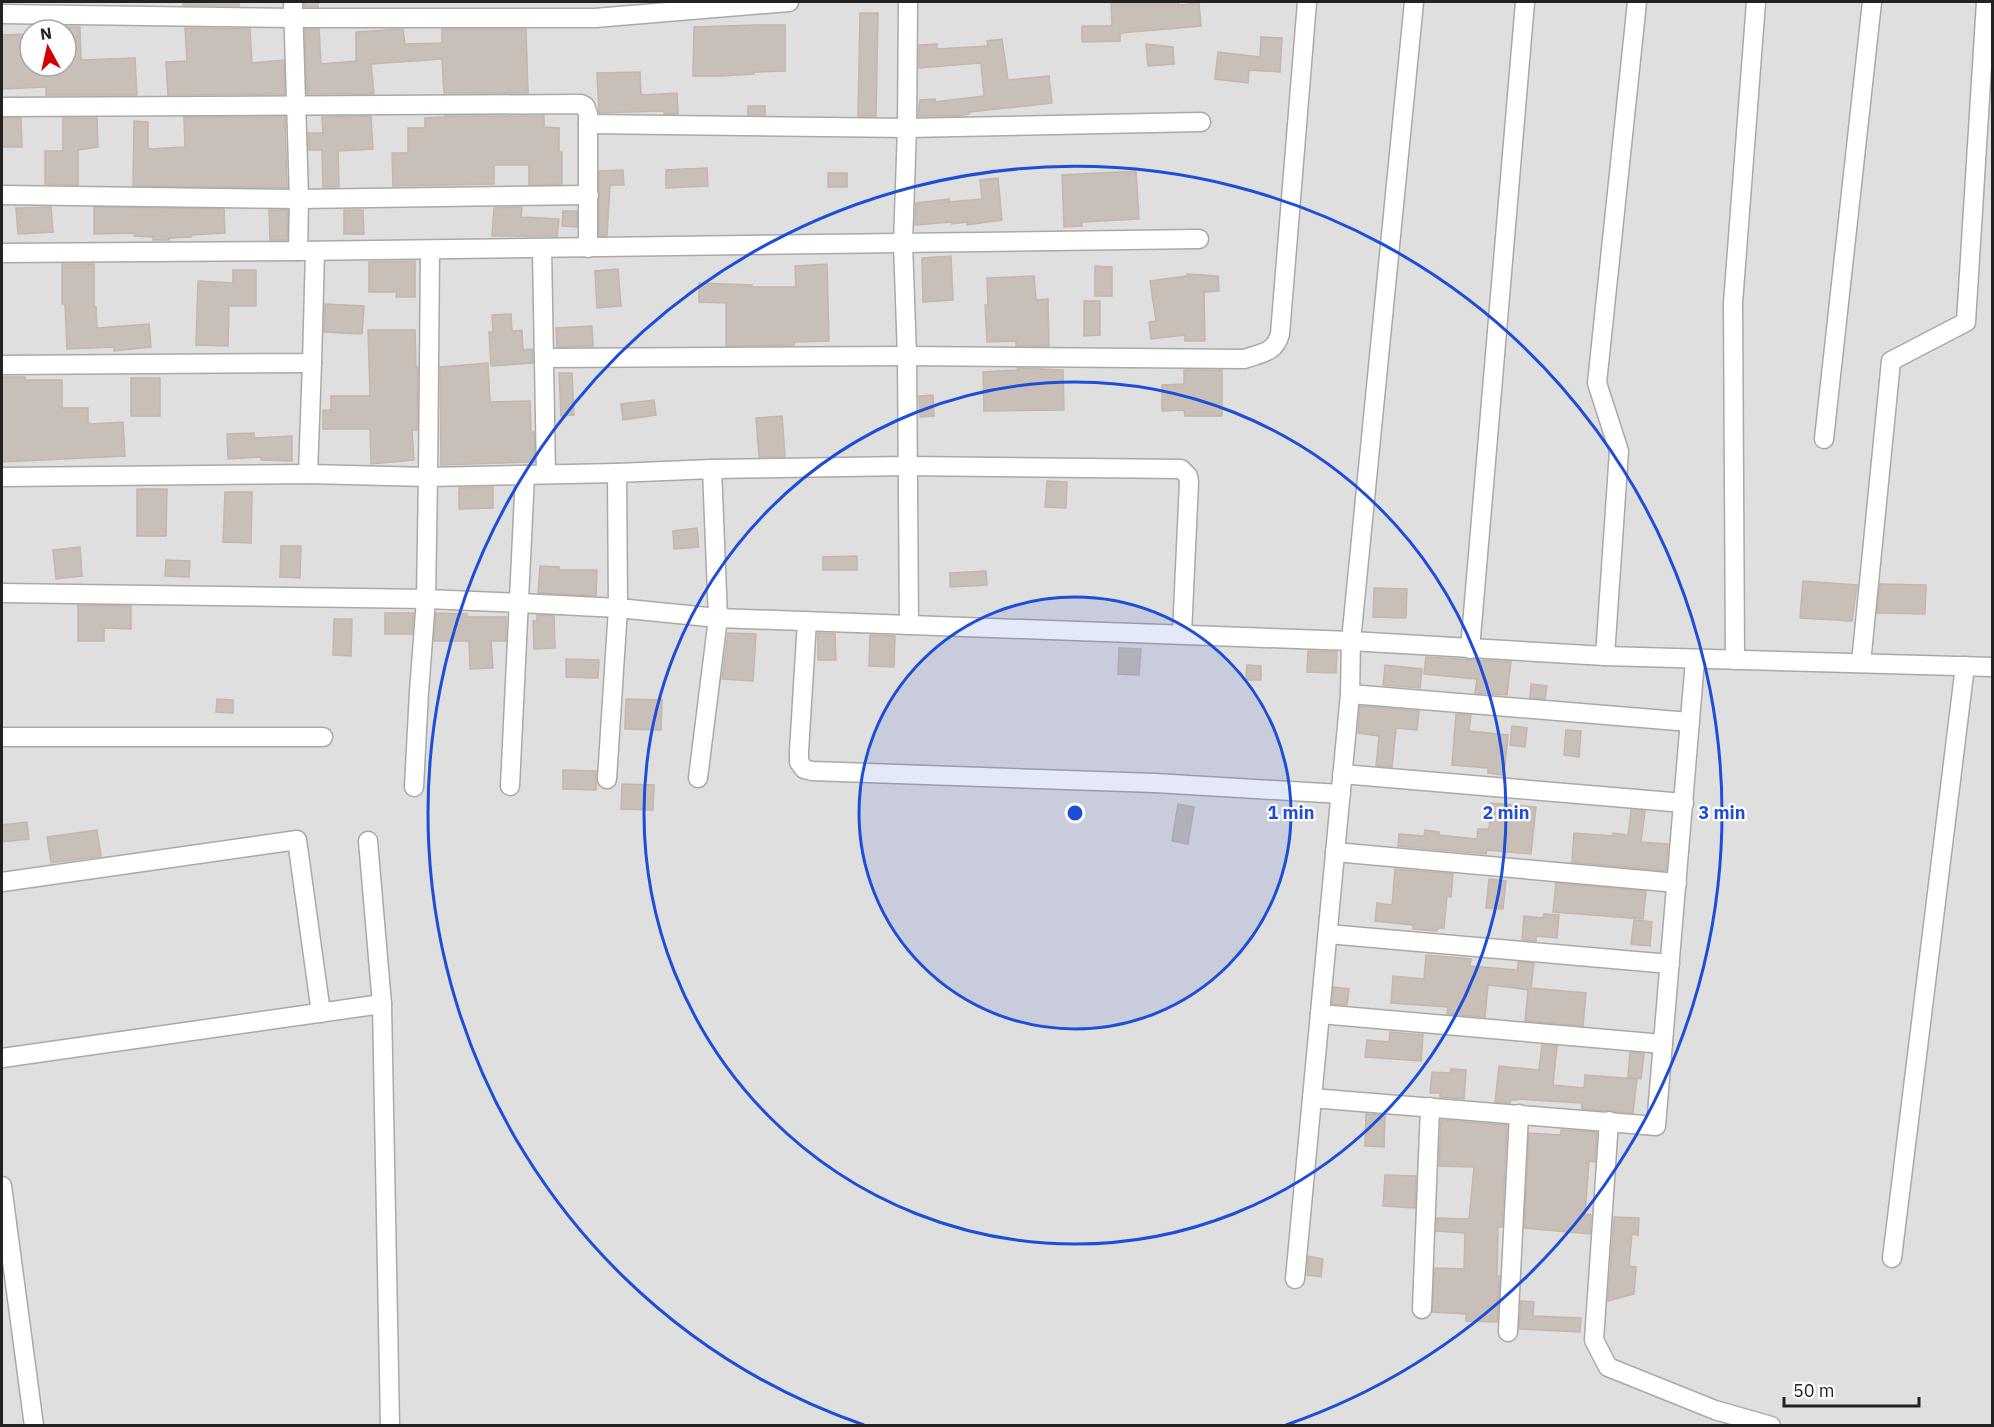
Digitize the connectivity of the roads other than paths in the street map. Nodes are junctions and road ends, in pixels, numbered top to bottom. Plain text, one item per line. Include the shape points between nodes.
1 (789, 2) edge
2 (908, 2) edge
3 (1306, 2) edge
4 (1414, 2) edge
5 (1525, 2) edge
6 (1637, 2) edge
7 (1756, 2) edge
8 (1872, 2) edge
9 (1986, 2) edge
10 (686, 7) edge
11 (293, 10) edge
12 (595, 10) edge
13 (2, 14) edge
14 (297, 106) junction
15 (2, 107) edge
16 (1201, 122) dead end
17 (588, 124) junction
18 (907, 128) junction
19 (2, 195) edge
20 (589, 195) junction
21 (299, 199) junction
22 (1199, 239) dead end
23 (903, 243) junction
24 (588, 248) junction
25 (542, 249) junction
26 (430, 250) junction
27 (307, 251) junction
28 (2, 253) edge
29 (907, 356) junction
30 (544, 358) junction
31 (312, 363) junction
32 (2, 365) edge
33 (1824, 439) dead end
34 (907, 466) junction
35 (712, 469) junction
36 (617, 473) junction
37 (308, 474) junction
38 (546, 474) junction
39 (525, 475) junction
40 (2, 477) edge
41 (428, 477) junction
42 (2, 593) edge
43 (426, 600) junction
44 (520, 603) junction
45 (618, 608) junction
46 (718, 618) junction
47 (807, 621) junction
48 (909, 625) junction
49 (1182, 634) junction
50 (1351, 641) junction
51 (1470, 649) junction
52 (1605, 656) junction
53 (1695, 660) junction
54 (1735, 660) junction
55 (1861, 663) junction
56 (1965, 666) junction
57 (1992, 667) edge
58 (1350, 694) junction
59 (1690, 722) junction
60 (2, 737) edge
61 (323, 737) dead end
62 (1342, 774) junction
63 (698, 778) dead end
64 (607, 779) dead end
65 (510, 786) dead end
66 (414, 787) dead end
67 (1341, 794) junction
68 (1684, 803) junction
69 (368, 841) dead end
70 (1335, 852) junction
71 (2, 882) edge
72 (1677, 883) junction
73 (1328, 934) junction
74 (1670, 964) junction
75 (382, 1004) junction
76 (321, 1014) junction
77 (1320, 1014) junction
78 (1663, 1044) junction
79 (2, 1058) edge
80 (1312, 1098) junction
81 (1430, 1107) junction
82 (1519, 1114) junction
83 (1609, 1121) junction
84 (2, 1186) edge
85 (1892, 1258) dead end
86 (1295, 1279) dead end
87 (1422, 1308) dead end
88 (1508, 1332) dead end
89 (34, 1425) edge
90 (390, 1425) edge
91 (1771, 1425) edge

1 - 10 street
2 - 18 street
3 - 29 street via 1278,343 1244,359
4 - 50 street
5 - 51 street
6 - 52 street via 1597,383 1619,450
7 - 54 street via 1733,303
8 - 33 street
9 - 55 street via 1966,322 1891,361
10 - 12 street
11 - 12 street
11 - 13 street
11 - 14 street
14 - 15 street
14 - 17 street via 576,103 585,106
14 - 21 street
16 - 18 street
17 - 18 street
17 - 20 street
18 - 23 street
19 - 21 street
20 - 21 street
20 - 24 street
21 - 27 street
22 - 23 street
23 - 24 street
23 - 29 street
24 - 25 street
25 - 26 street
25 - 30 street
26 - 27 street
26 - 41 street
27 - 28 street
27 - 31 street
29 - 30 street
29 - 34 street
30 - 38 street
31 - 32 street
31 - 37 street
34 - 35 street
34 - 48 street
34 - 49 street via 1185,471 1189,482
35 - 36 street
35 - 46 street
36 - 38 street
36 - 45 street
37 - 40 street
37 - 41 street
38 - 39 street
39 - 41 street
39 - 44 street
41 - 43 street
42 - 43 street
43 - 44 street
43 - 66 street
44 - 45 street
44 - 65 street
45 - 46 street
45 - 64 street
46 - 47 street
46 - 63 street
47 - 48 street
47 - 67 street via 798,751 804,769
48 - 49 street
49 - 50 street
50 - 51 street
50 - 58 street
51 - 52 street
52 - 53 street
53 - 54 street
53 - 59 street
54 - 55 street
55 - 56 street
56 - 57 street
56 - 85 street
58 - 59 street
58 - 62 street
59 - 68 street
60 - 61 street
62 - 67 street
62 - 68 street
67 - 70 street
68 - 72 street
69 - 75 street
70 - 72 street
70 - 73 street
71 - 76 street via 297,840
72 - 74 street
73 - 74 street
73 - 77 street
74 - 78 street
75 - 76 street
75 - 90 street
76 - 79 street
77 - 78 street
77 - 80 street
78 - 83 street via 1656,1126
80 - 81 street
80 - 86 street
81 - 82 street
81 - 87 street
82 - 83 street
82 - 88 street
83 - 91 street via 1594,1340 1608,1367 1715,1410
84 - 89 street

